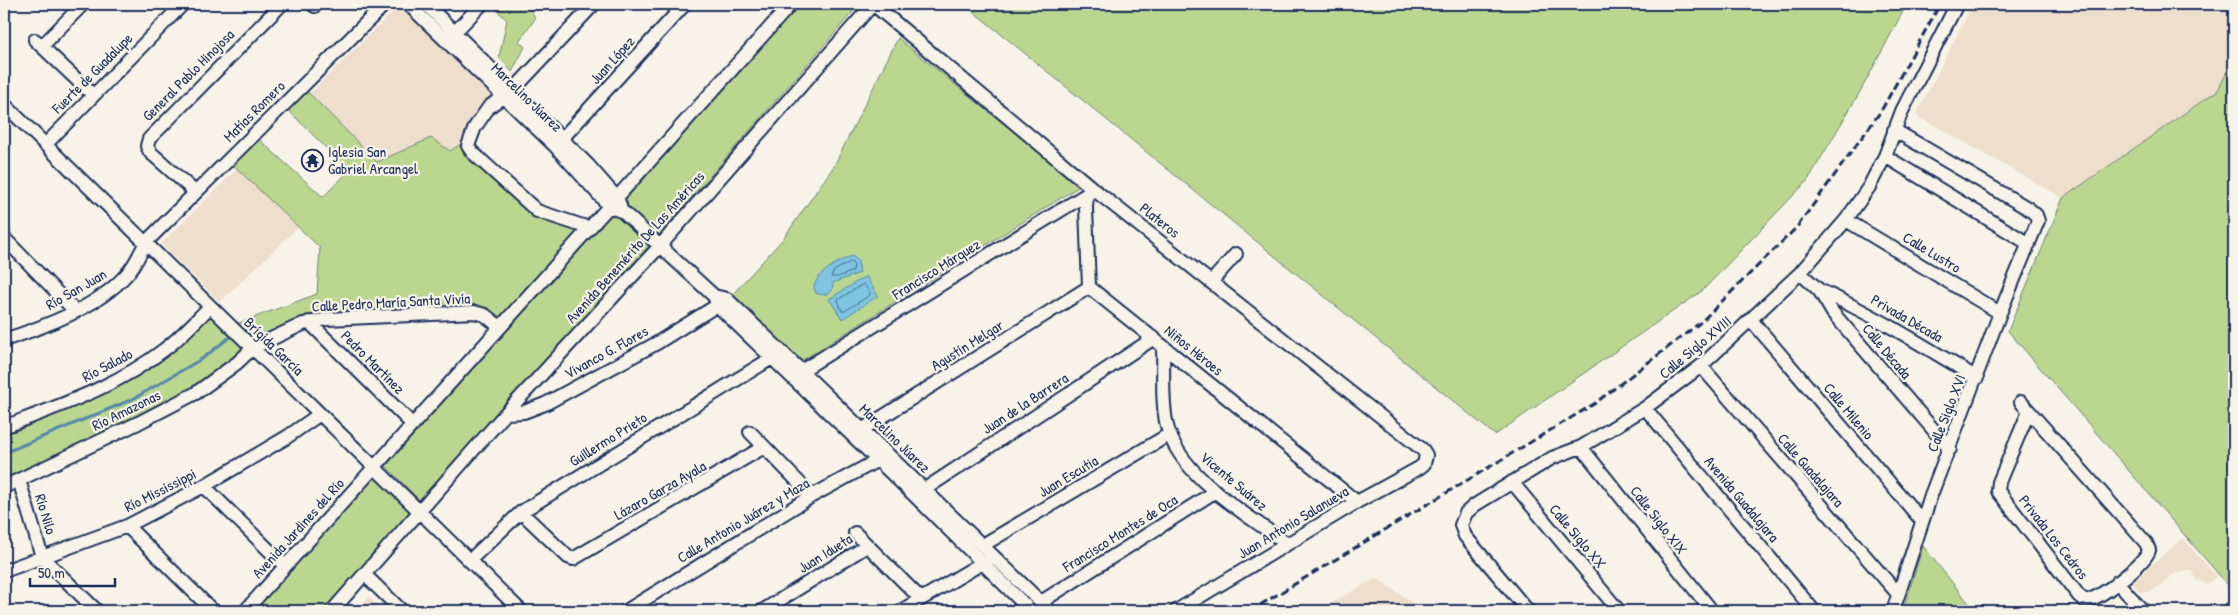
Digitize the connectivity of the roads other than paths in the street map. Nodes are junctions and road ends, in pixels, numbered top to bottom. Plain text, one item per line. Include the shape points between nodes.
1 (83, 4) edge
2 (184, 4) edge
3 (282, 4) edge
4 (385, 4) edge
5 (408, 4) edge
6 (426, 4) edge
7 (482, 4) edge
8 (594, 4) edge
9 (685, 4) edge
10 (791, 4) edge
11 (873, 4) edge
12 (1957, 4) edge
13 (451, 36) junction
14 (508, 93) junction
15 (92, 95) junction
16 (4, 104) edge
17 (1894, 130) junction
18 (559, 143) junction
19 (46, 144) junction
20 (1885, 156) junction
21 (1090, 191) junction
22 (195, 192) junction
23 (613, 202) junction
24 (1846, 220) junction
25 (589, 228) junction
26 (4, 238) edge
27 (146, 242) junction
28 (2029, 244) junction
29 (660, 247) junction
30 (1236, 254) dead end
31 (1800, 273) junction
32 (1212, 282) junction
33 (1089, 287) junction
34 (1819, 290) junction
35 (720, 300) junction
36 (210, 307) junction
37 (75, 311) junction
38 (2000, 313) junction
39 (1752, 321) junction
40 (309, 322) junction
41 (500, 328) junction
42 (4, 340) edge
43 (1158, 342) junction
44 (254, 347) junction
45 (772, 358) junction
46 (1701, 366) junction
47 (801, 371) junction
48 (1977, 378) junction
49 (1645, 408) junction
50 (506, 412) junction
51 (320, 414) junction
52 (413, 425) junction
53 (4, 427) edge
54 (863, 429) junction
55 (750, 432) dead end
56 (1170, 434) junction
57 (764, 447) junction
58 (1581, 447) junction
59 (1950, 449) junction
60 (878, 460) junction
61 (1426, 460) joint
62 (375, 467) junction
63 (19, 480) junction
64 (1512, 482) junction
65 (204, 486) junction
66 (4, 487) edge
67 (1216, 491) junction
68 (920, 492) junction
69 (812, 496) junction
70 (1357, 502) junction
71 (420, 512) junction
72 (521, 512) junction
73 (1922, 521) junction
74 (127, 526) junction
75 (855, 533) dead end
76 (1287, 544) junction
77 (982, 545) junction
78 (867, 546) junction
79 (42, 557) junction
80 (994, 557) junction
81 (470, 560) junction
82 (982, 564) junction
83 (285, 566) junction
84 (4, 570) edge
85 (365, 575) junction
86 (2117, 582) junction
87 (1898, 594) junction
88 (921, 599) junction
89 (1046, 607) edge
90 (97, 611) edge
91 (213, 611) edge
92 (245, 611) edge
93 (332, 611) edge
94 (402, 611) edge
95 (521, 611) edge
96 (626, 611) edge
97 (762, 611) edge
98 (901, 611) edge
99 (1031, 611) edge
100 (1176, 611) edge
101 (1528, 611) edge
102 (1619, 611) edge
103 (1712, 611) edge
104 (1814, 611) edge
105 (1893, 611) edge
106 (2143, 611) edge

1 - 15 street via 38,43
2 - 15 street, Fuerte de Guadalupe
3 - 22 street, General Pablo Hinojosa via 149,139 147,146 150,152
4 - 22 street, Matías Romero
5 - 13 street, Marcelino Júarez
6 - 13 street, Marcelino Júarez
7 - 13 street
8 - 14 street
9 - 18 street, Juan López
10 - 23 street
11 - 21 street, Plateros
11 - 29 street, Avenida Benemérito De Las Américas
12 - 17 street, Calle Siglo XVIII
13 - 14 street, Marcelino Júarez
14 - 18 street, Marcelino Júarez
14 - 25 street via 481,117 469,139 469,149 537,211
15 - 19 street, Fuerte de Guadalupe
16 - 19 street, Brígida García
17 - 20 street, Calle Siglo XVIII
17 - 28 street, Calle Siglo XVI via 2029,209 2038,221
18 - 23 street, Marcelino Júarez
19 - 27 street, Brígida García
20 - 24 street, Calle Siglo XVIII
20 - 28 street
21 - 32 street, Plateros
21 - 33 street via 1086,215
21 - 47 street, Francisco Márquez
22 - 27 street, Matías Romero
23 - 25 street
23 - 29 street, Marcelino Júarez
24 - 31 street, Calle Siglo XVIII
24 - 38 street, Calle Lustro
25 - 41 street
26 - 37 street
27 - 36 street, Brígida García
27 - 37 street, Río San Juan via 128,274 116,286
28 - 38 street, Calle Siglo XVI
29 - 35 street, Marcelino Júarez
29 - 50 street, Avenida Benemérito De Las Américas
30 - 32 street
31 - 34 street, Calle Década
31 - 39 street, Calle Siglo XVIII
32 - 61 street, Plateros via 1423,450
33 - 43 street, Niños Héroes
33 - 54 street, Agustín Melgar
34 - 48 street, Privada Década via 1888,325
34 - 59 street, Calle Década via 1833,313
35 - 45 street, Marcelino Júarez
35 - 47 street, Marcelino Júarez
35 - 50 street, Vivanco G. Flores via 657,343 545,404 524,412
36 - 44 street, Brígida García
36 - 53 street, Río Salado via 166,349 138,368 99,389
37 - 42 street, Río San Juan
38 - 48 street, Calle Siglo XVI
39 - 46 street, Calle Siglo XVIII
39 - 73 street, Calle Milenio
40 - 41 street, Calle Pedro María Santa Vivía via 474,312
40 - 44 street, Calle Pedro María Santa Vivía
40 - 52 street, Pedro Martínez
41 - 52 street
43 - 56 street, Vicente Suárez via 1165,416
43 - 68 street, Juan de la Barrera
43 - 70 street, Niños Héroes
44 - 51 street, Brígida García
44 - 63 street, Río Amazonas via 196,393
45 - 60 street, Marcelino Júarez
45 - 72 street, Guillermo Prieto
46 - 49 street, Calle Siglo XVIII
46 - 87 street, Calle Guadalajara
47 - 54 street, Marcelino Júarez
48 - 59 street, Calle Siglo XVI
49 - 58 street, Calle Siglo XVIII
49 - 104 street, Avenida Guadalajara
50 - 71 street, Avenida Benemérito De Las Américas
51 - 62 street, Brígida García
51 - 65 street, Río Mississippi via 287,438
52 - 62 street
54 - 68 street, Marcelino Júarez
55 - 57 street
56 - 67 street, Vicente Suárez via 1186,462
56 - 77 street, Juan Escutia
57 - 69 street
57 - 72 street, Lázaro Garza Ayala via 573,559
58 - 64 street, Calle Siglo XVIII via 1552,458
58 - 103 street, Calle Siglo XIX
59 - 73 street, Calle Siglo XVI
60 - 68 street, Marcelino Júarez
60 - 69 street, Calle Antonio Juárez y Maza
61 - 70 street, Juan Antonio Salanueva via 1419,468
62 - 71 street, Brígida García
62 - 83 street, Avenida Jardines del Río
63 - 66 street, Río Amazonas
63 - 79 street, Río Nilo
64 - 101 street, Calle Siglo XVIII via 1475,505 1462,519 1461,526 1465,536
64 - 102 street, Calle Siglo XX
65 - 74 street, Río Mississippi
65 - 83 street
67 - 76 street, Vicente Suárez
67 - 89 street, Francisco Montes de Oca
68 - 77 street, Marcelino Júarez
68 - 82 street, Marcelino Júarez
69 - 96 street, Calle Antonio Juárez y Maza
70 - 76 street, Juan Antonio Salanueva
71 - 81 street, Brígida García
71 - 85 street
72 - 81 street, Guillermo Prieto
73 - 87 street, Calle Siglo XVI
74 - 79 street, Río Mississippi
74 - 91 street
75 - 78 street
76 - 100 street, Juan Antonio Salanueva
77 - 80 street, Marcelino Júarez
78 - 88 street, Juan Idueta
78 - 97 street, Juan Idueta
79 - 84 street, Río Mississippi
79 - 90 street
80 - 82 street
80 - 89 street, Marcelino Júarez
81 - 95 street, Brígida García
82 - 88 street
82 - 99 street, Marcelino Júarez
83 - 92 street, Avenida Jardines del Río
85 - 93 street
85 - 94 street
86 - 86 street, Privada Los Cedros via 2144,559 2149,550 2146,544 2025,406 1999,482 2000,495 2084,600 2095,599
86 - 106 street
87 - 105 street, Calle Siglo XVI
88 - 98 street

